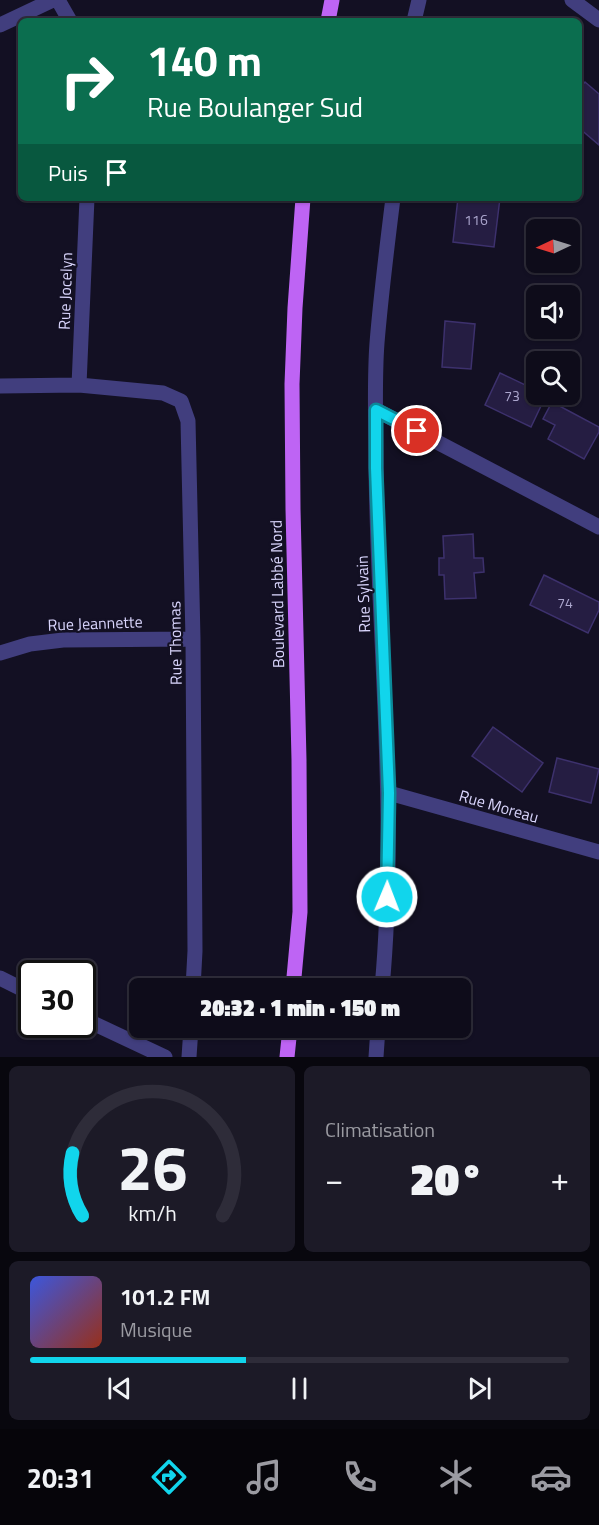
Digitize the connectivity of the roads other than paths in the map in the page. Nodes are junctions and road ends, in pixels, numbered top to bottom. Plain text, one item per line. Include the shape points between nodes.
1 (53, 0) edge
2 (58, 0) edge
3 (332, 0) edge
4 (418, 0) edge
5 (572, 0) edge
6 (68, 18) edge
7 (329, 18) edge
8 (415, 18) edge
9 (599, 20) edge
10 (0, 25) edge
11 (87, 201) edge
12 (303, 201) edge
13 (393, 201) edge
14 (79, 385) junction
15 (0, 386) edge
16 (376, 410) junction
17 (599, 527) edge
18 (193, 639) junction
19 (0, 653) edge
20 (389, 793) junction
21 (599, 852) edge
22 (0, 978) edge
23 (194, 978) edge
24 (294, 978) edge
25 (383, 978) edge
26 (18, 986) edge
27 (96, 1025) edge
28 (190, 1038) edge
29 (289, 1038) edge
30 (377, 1038) edge
31 (165, 1057) edge
32 (189, 1057) edge
33 (287, 1057) edge
34 (376, 1057) edge

1 - 10 street
2 - 6 street
3 - 7 main road
4 - 8 street
5 - 9 street
11 - 14 street, Rue Jocelyn
12 - 24 main road, Boulevard Labbé Nord via 292,384 300,912
13 - 16 street, Rue Sylvain via 377,345
14 - 15 street, Rue Thomas
14 - 18 street, Rue Thomas via 164,393 181,401 188,421
16 - 17 street
16 - 20 street, Rue Sylvain
18 - 19 street, Rue Jeannette via 63,640
18 - 23 street, Rue Thomas
20 - 21 street, Rue Moreau
20 - 25 street, Rue Sylvain
22 - 26 street
27 - 31 street
28 - 32 street
29 - 33 main road
30 - 34 street

